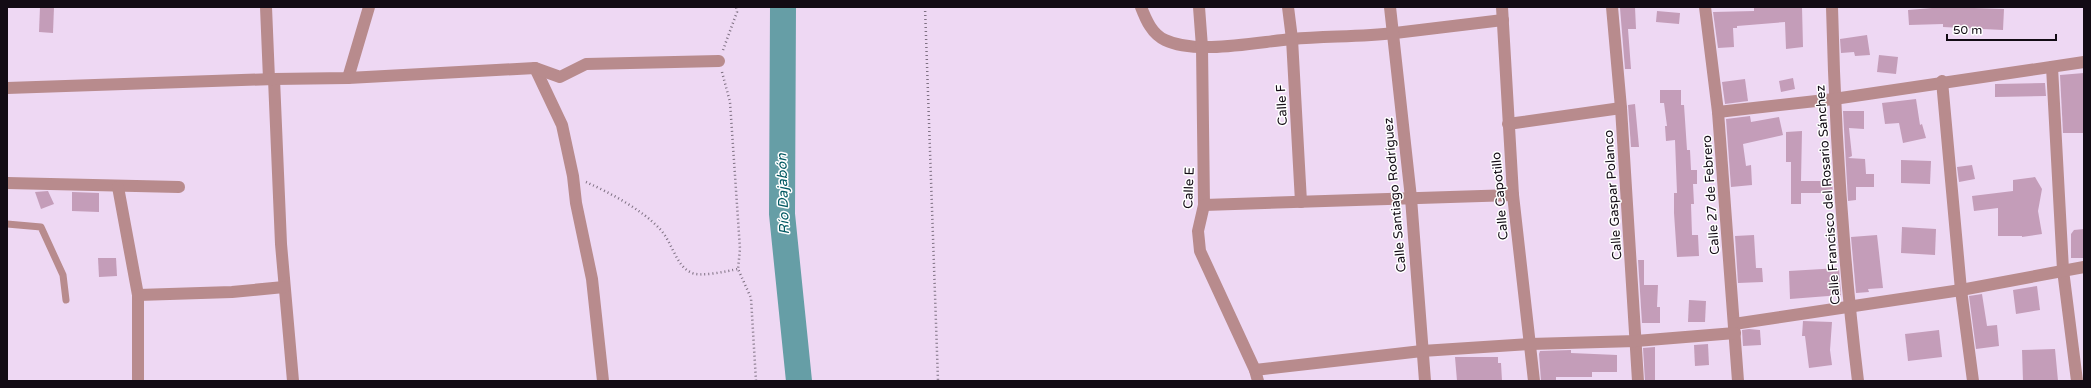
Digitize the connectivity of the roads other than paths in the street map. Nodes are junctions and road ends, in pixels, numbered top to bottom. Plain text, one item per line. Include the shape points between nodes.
1 (266, 7) edge
2 (369, 7) edge
3 (1141, 7) edge
4 (1199, 7) edge
5 (1288, 7) edge
6 (1390, 7) edge
7 (1502, 7) edge
8 (1612, 7) edge
9 (1704, 7) edge
10 (1832, 7) edge
11 (1503, 20) junction
12 (1394, 33) junction
13 (1292, 39) junction
14 (1202, 47) junction
15 (719, 61) road end
16 (2084, 62) edge
17 (2052, 67) junction
18 (535, 68) junction
19 (348, 78) junction
20 (271, 79) junction
21 (1942, 82) junction
22 (7, 88) edge
23 (1834, 99) junction
24 (1621, 108) junction
25 (1718, 112) junction
26 (1508, 124) junction
27 (7, 183) edge
28 (118, 187) junction
29 (179, 187) dead end
30 (1513, 195) junction
31 (1411, 198) junction
32 (1301, 202) junction
33 (1204, 205) junction
34 (7, 224) edge
35 (2084, 267) edge
36 (2063, 270) junction
37 (284, 287) junction
38 (1961, 290) junction
39 (138, 295) junction
40 (66, 300) dead end
41 (1849, 305) junction
42 (1735, 328) junction
43 (1636, 341) junction
44 (1530, 344) junction
45 (1422, 351) junction
46 (1256, 376) edge
47 (138, 381) edge
48 (293, 381) edge
49 (603, 381) edge
50 (1425, 381) edge
51 (1534, 381) edge
52 (1638, 381) edge
53 (1738, 381) edge
54 (1858, 381) edge
55 (1973, 381) edge
56 (2077, 381) edge

1 - 20 street
2 - 19 street
3 - 14 street via 1146,21 1164,40 1178,45
4 - 14 street, Calle E
5 - 13 street, Calle F
6 - 12 street, Calle Santiago Rodríguez
7 - 11 street, Calle Capotillo
8 - 24 street, Calle Gaspar Polanco
9 - 25 street, Calle 27 de Febrero
10 - 23 street, Calle Francisco del Rosario Sánchez
11 - 12 street
11 - 26 street, Calle Capotillo
12 - 13 street
12 - 31 street, Calle Santiago Rodríguez
13 - 14 street
13 - 32 street, Calle F
14 - 33 street, Calle E
15 - 18 street via 586,64 560,77
16 - 17 street
17 - 21 street
17 - 36 street
18 - 19 street
18 - 49 street via 562,125 592,279
19 - 20 street
20 - 22 street
20 - 37 street
21 - 23 street
21 - 38 street
23 - 25 street
23 - 41 street, Calle Francisco del Rosario Sánchez
24 - 26 street
24 - 43 street, Calle Gaspar Polanco
25 - 42 street, Calle 27 de Febrero
26 - 30 street, Calle Capotillo
27 - 28 street
28 - 29 street
28 - 39 street
30 - 31 street
30 - 44 street, Calle Capotillo
31 - 32 street
31 - 45 street, Calle Santiago Rodríguez
32 - 33 street
33 - 46 street, Calle E via 1198,231 1200,251
34 - 40 lane via 42,227 63,275
35 - 36 street
36 - 38 street
36 - 56 street
37 - 39 street via 232,292
37 - 48 street
38 - 41 street
38 - 55 street
39 - 47 street
41 - 42 street
41 - 54 street, Calle Francisco del Rosario Sánchez
42 - 43 street
42 - 53 street, Calle 27 de Febrero
43 - 44 street
43 - 52 street, Calle Gaspar Polanco
44 - 45 street
44 - 51 street, Calle Capotillo
45 - 46 street
45 - 50 street, Calle Santiago Rodríguez

